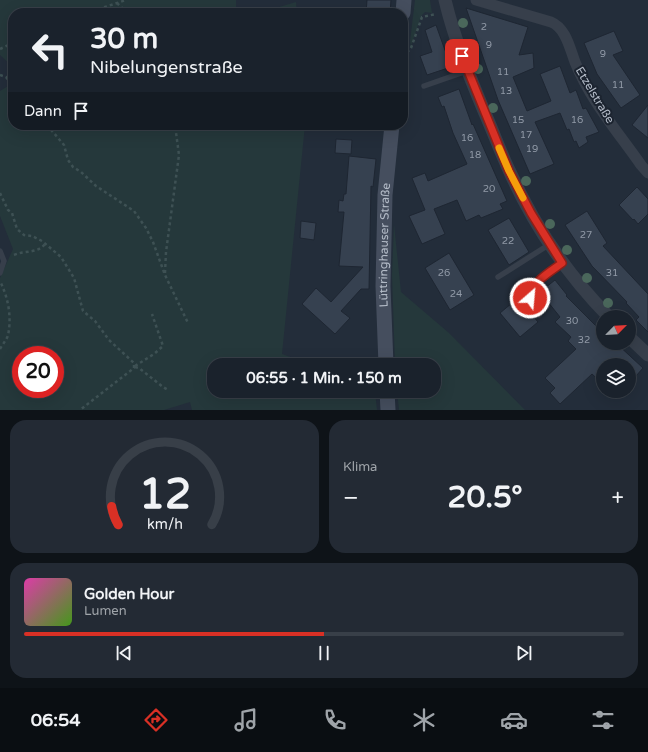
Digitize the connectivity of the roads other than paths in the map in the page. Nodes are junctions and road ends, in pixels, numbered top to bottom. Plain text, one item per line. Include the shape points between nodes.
1 (476, 0) edge
2 (446, 5) edge
3 (468, 71) junction
4 (424, 86) dead end
5 (392, 130) edge
6 (648, 172) edge
7 (550, 244) junction
8 (0, 251) edge
9 (562, 263) junction
10 (0, 273) edge
11 (498, 277) dead end
12 (602, 310) edge
13 (539, 315) dead end
14 (636, 344) edge
15 (648, 355) edge
16 (386, 358) edge
17 (387, 398) edge
18 (388, 410) edge

1 - 6 street, Etzelstraße via 551,22 560,28 590,92
2 - 3 street
3 - 4 lane
3 - 7 street via 509,171
5 - 16 main road, Lüttringhauser Straße via 385,195 383,270
7 - 9 street
7 - 11 lane
8 - 10 lane via 4,261
9 - 12 street
9 - 13 lane via 533,286 530,292 532,306
14 - 15 street
17 - 18 main road

